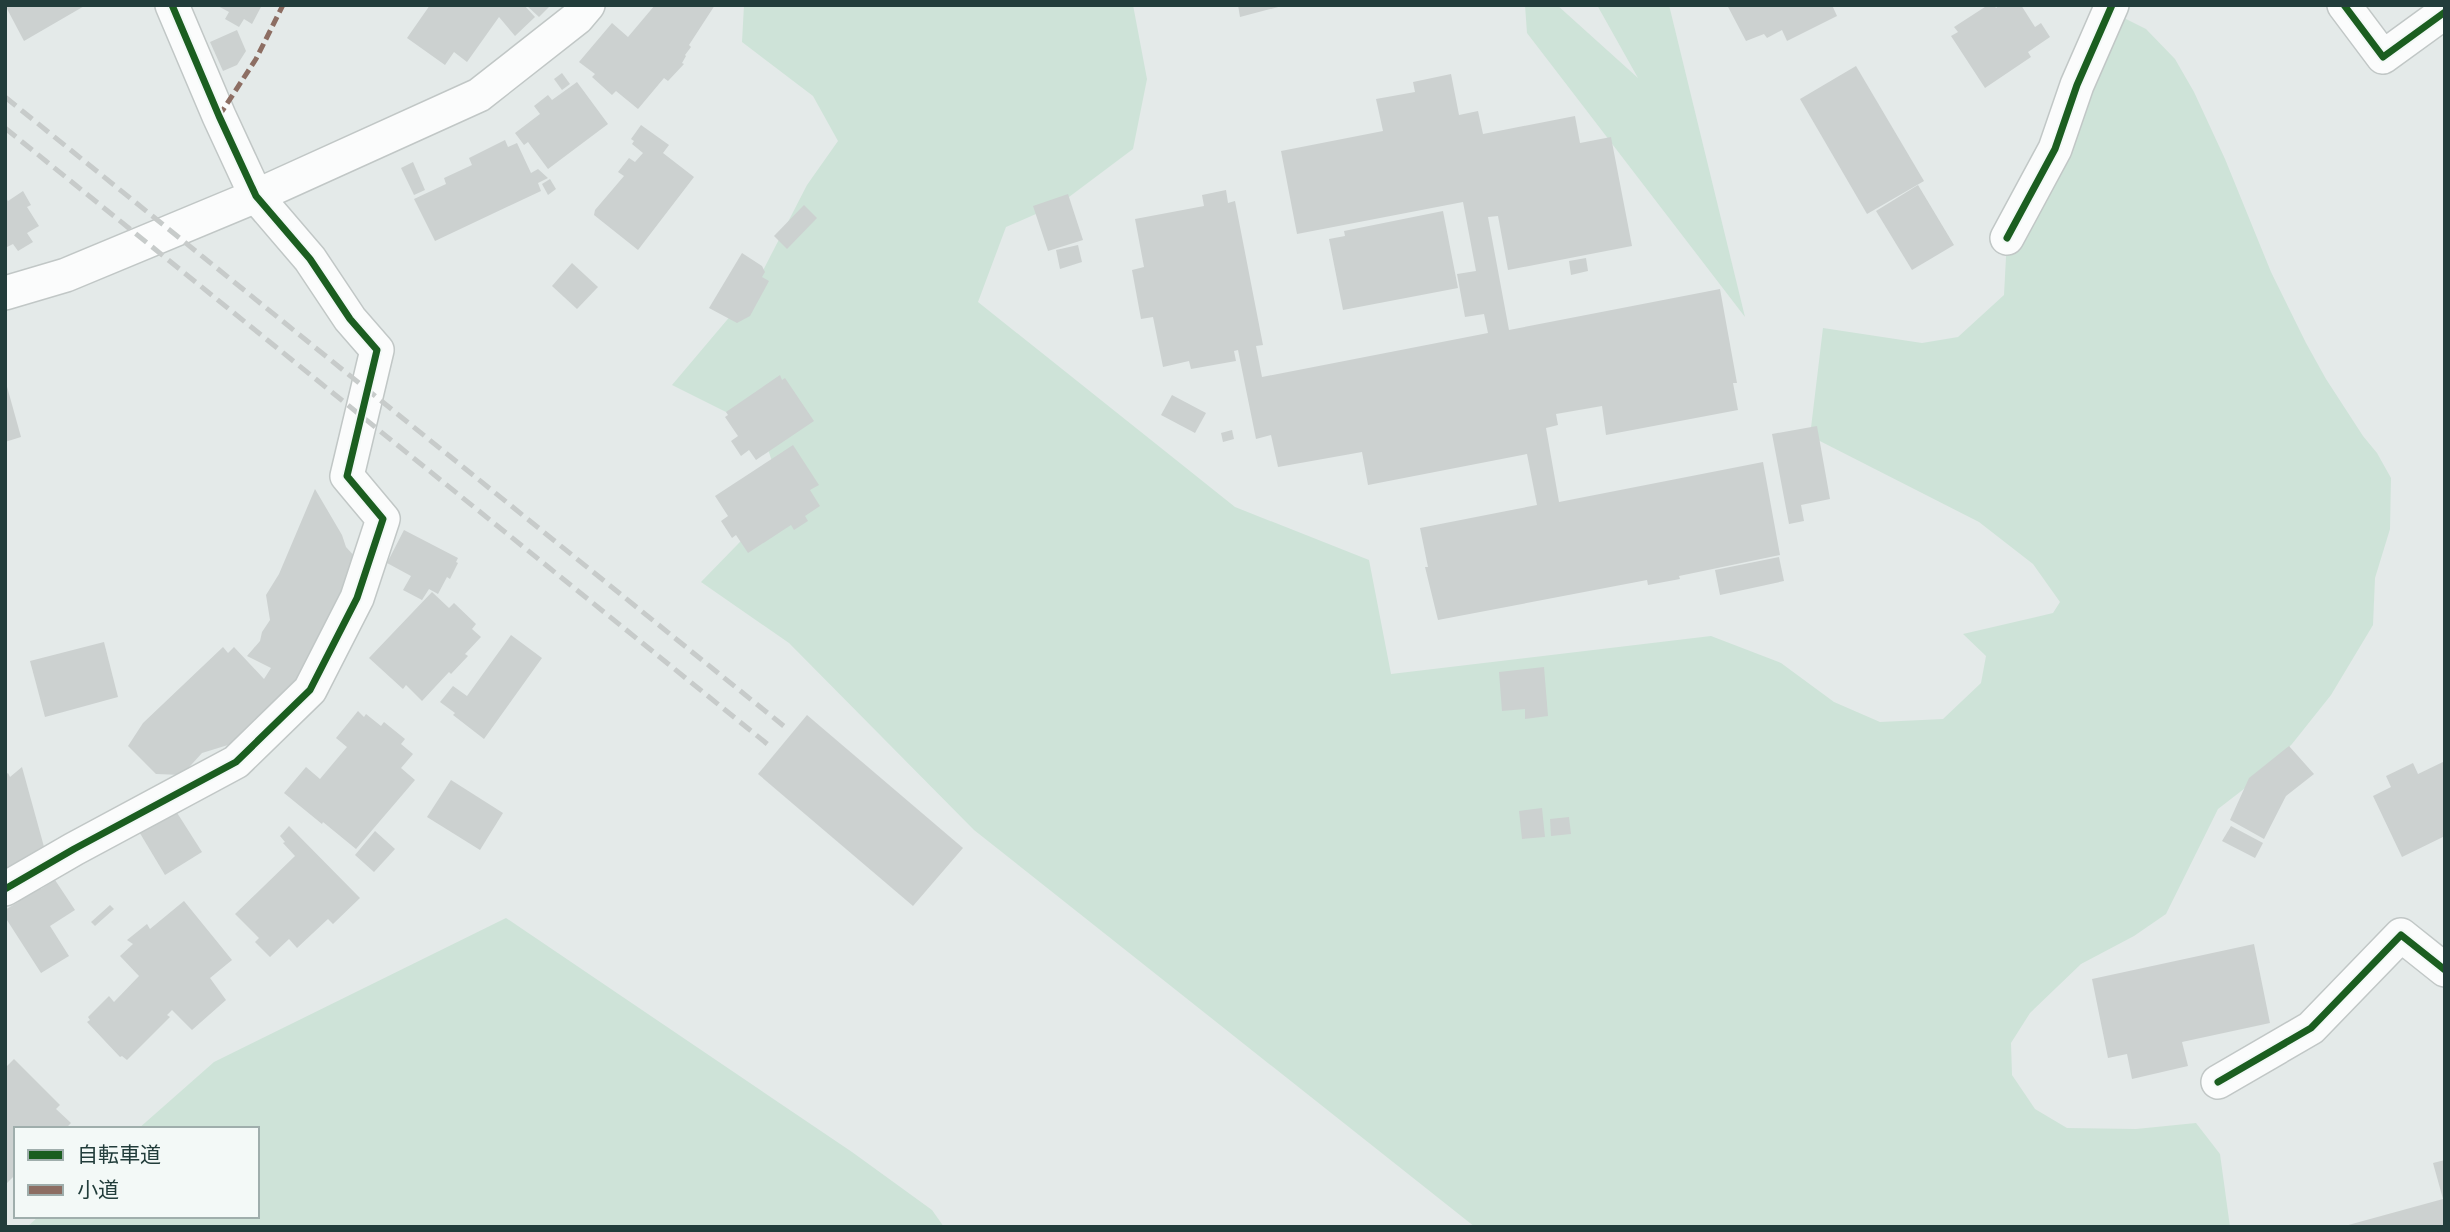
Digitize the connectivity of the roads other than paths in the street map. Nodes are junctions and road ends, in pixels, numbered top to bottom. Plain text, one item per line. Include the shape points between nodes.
1 (172, 5) edge
2 (588, 5) edge
3 (2112, 5) edge
4 (2344, 5) edge
5 (2445, 12) edge
6 (256, 196) junction
7 (2007, 238) dead end
8 (5, 293) edge
9 (5, 889) edge
10 (2445, 970) edge
11 (2218, 1082) dead end

1 - 6 street
2 - 6 street via 479,95
3 - 7 street via 2055,149
4 - 5 street via 2383,57
6 - 8 street via 66,275
6 - 9 street via 310,259 377,350 347,475 383,519 357,598 310,690 236,762
10 - 11 street via 2401,935 2311,1028

